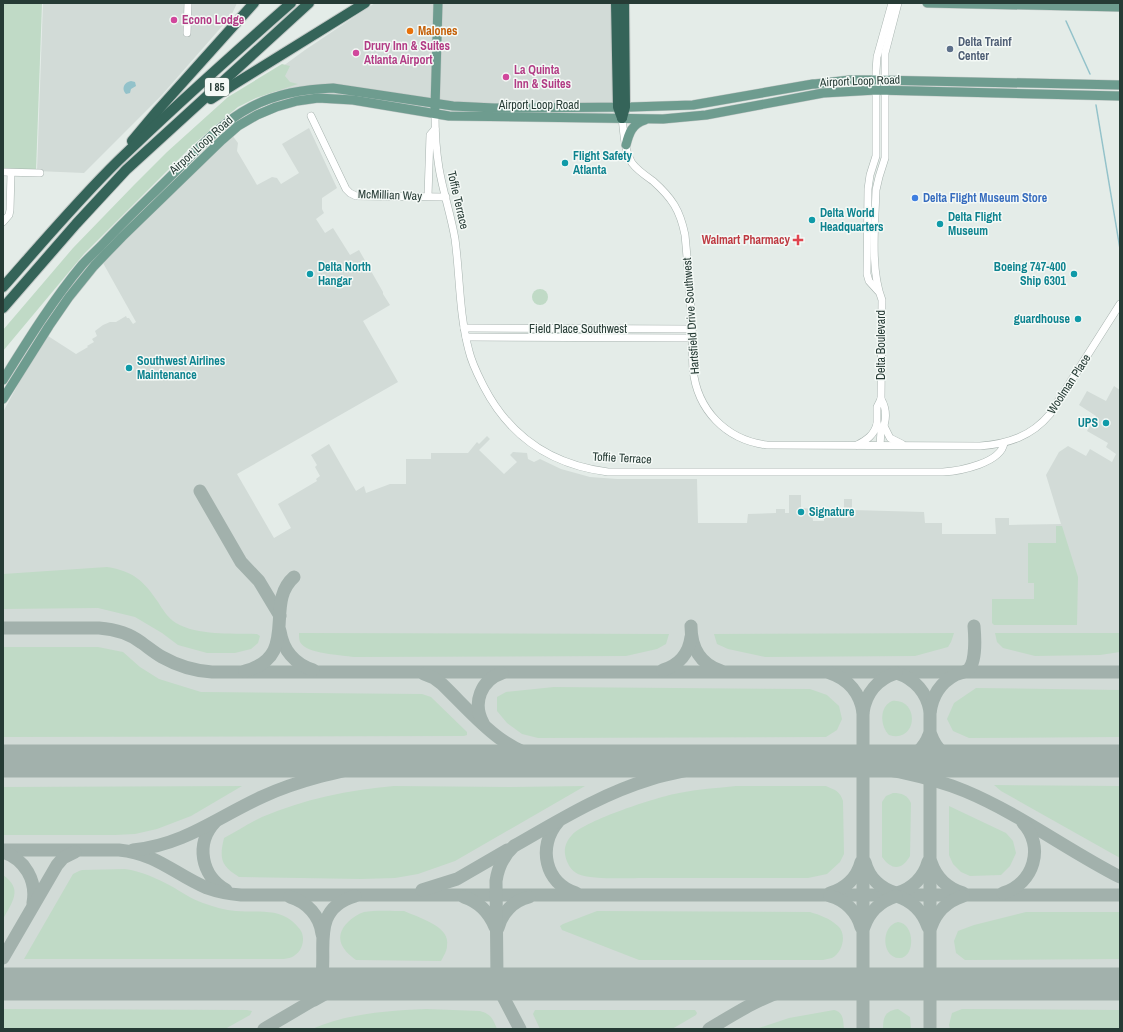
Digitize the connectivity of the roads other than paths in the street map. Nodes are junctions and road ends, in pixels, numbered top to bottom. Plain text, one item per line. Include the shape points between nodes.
1 (188, 3) edge
2 (291, 3) edge
3 (309, 3) edge
4 (365, 3) edge
5 (438, 3) edge
6 (616, 3) edge
7 (624, 3) edge
8 (892, 3) edge
9 (898, 3) edge
10 (927, 3) edge
11 (997, 4) edge
12 (251, 5) edge
13 (1081, 5) edge
14 (1120, 7) edge
15 (187, 33) dead end
16 (880, 80) junction
17 (1120, 85) edge
18 (881, 90) junction
19 (1120, 96) edge
20 (435, 103) junction
21 (621, 107) junction
22 (435, 114) junction
23 (311, 116) dead end
24 (622, 118) junction
25 (648, 119) junction
26 (435, 129) junction
27 (626, 145) junction
28 (120, 160) junction
29 (126, 170) junction
30 (3, 172) edge
31 (11, 173) junction
32 (40, 174) dead end
33 (428, 196) junction
34 (446, 197) junction
35 (3, 222) edge
36 (3, 287) edge
37 (1120, 304) edge
38 (3, 308) edge
39 (464, 328) junction
40 (562, 329) junction
41 (615, 329) junction
42 (692, 329) junction
43 (519, 333) junction
44 (466, 337) junction
45 (562, 337) junction
46 (615, 337) junction
47 (692, 338) junction
48 (3, 380) edge
49 (3, 399) edge
50 (881, 427) junction
51 (1004, 443) junction
52 (857, 445) junction
53 (880, 445) junction
54 (904, 445) junction

1 - 15 street
2 - 28 highway, I 85
3 - 29 highway, I 85
4 - 29 highway via 236,82 190,116 141,163
5 - 20 main road, Toffie Terrace
6 - 21 highway
7 - 21 highway
8 - 16 street, Delta Boulevard via 878,51
9 - 16 street, Delta Boulevard
10 - 11 main road
11 - 13 main road
12 - 28 highway via 158,110
13 - 14 main road
16 - 17 main road, Airport Loop Road
16 - 18 street, Delta Boulevard
16 - 21 main road, Airport Loop Road via 814,84 693,106
18 - 19 main road, Airport Loop Road
18 - 25 main road, Airport Loop Road via 823,93 687,118
18 - 50 street, Delta Boulevard via 876,156 868,189 867,274 882,300 881,399 885,407
20 - 21 main road, Airport Loop Road via 494,108
20 - 22 main road, Toffie Terrace
20 - 48 main road, Airport Loop Road via 347,89 316,88 272,98 232,118 83,264 40,321
21 - 24 highway
22 - 24 main road, Airport Loop Road
22 - 26 street, Toffie Terrace
22 - 49 main road, Airport Loop Road via 328,98 297,101 276,107 238,126 122,237 81,282 48,326
23 - 33 street, McMillian Way via 350,193 356,196
24 - 25 main road, Airport Loop Road
24 - 27 street
25 - 27 main road via 630,130
26 - 33 street via 430,136
26 - 34 street, Toffie Terrace via 439,170
27 - 42 street, Hartsfield Drive Southwest via 632,162 664,190 676,205 682,220 686,235
28 - 36 highway, I 85 via 55,227
29 - 38 highway, I 85
30 - 31 street
31 - 32 street
31 - 35 street via 10,210
33 - 34 street, McMillian Way
34 - 39 street, Toffie Terrace via 453,228
37 - 51 street, Woolman Place via 1046,420 1027,434
39 - 43 street, Field Place Southwest
39 - 44 street, Toffie Terrace
40 - 41 street, Field Place Southwest
40 - 43 street, Field Place Southwest
40 - 45 street
41 - 42 street, Field Place Southwest
41 - 46 street
42 - 47 street, Hartsfield Drive Southwest
43 - 44 street, Field Place Southwest
43 - 45 street, Field Place Southwest
44 - 51 street, Toffie Terrace via 472,364 494,406 510,425 547,454 594,470 951,471 972,468 985,462 1001,450
45 - 46 street, Field Place Southwest
46 - 47 street, Field Place Southwest
47 - 52 street, Hartsfield Drive Southwest via 693,368 698,391 708,411 737,436 757,444
50 - 52 street
50 - 53 street, Delta Boulevard
50 - 54 street via 890,438
51 - 54 street, Woolman Place via 980,446
52 - 53 street, Hartsfield Drive Southwest
53 - 54 street, Woolman Place

